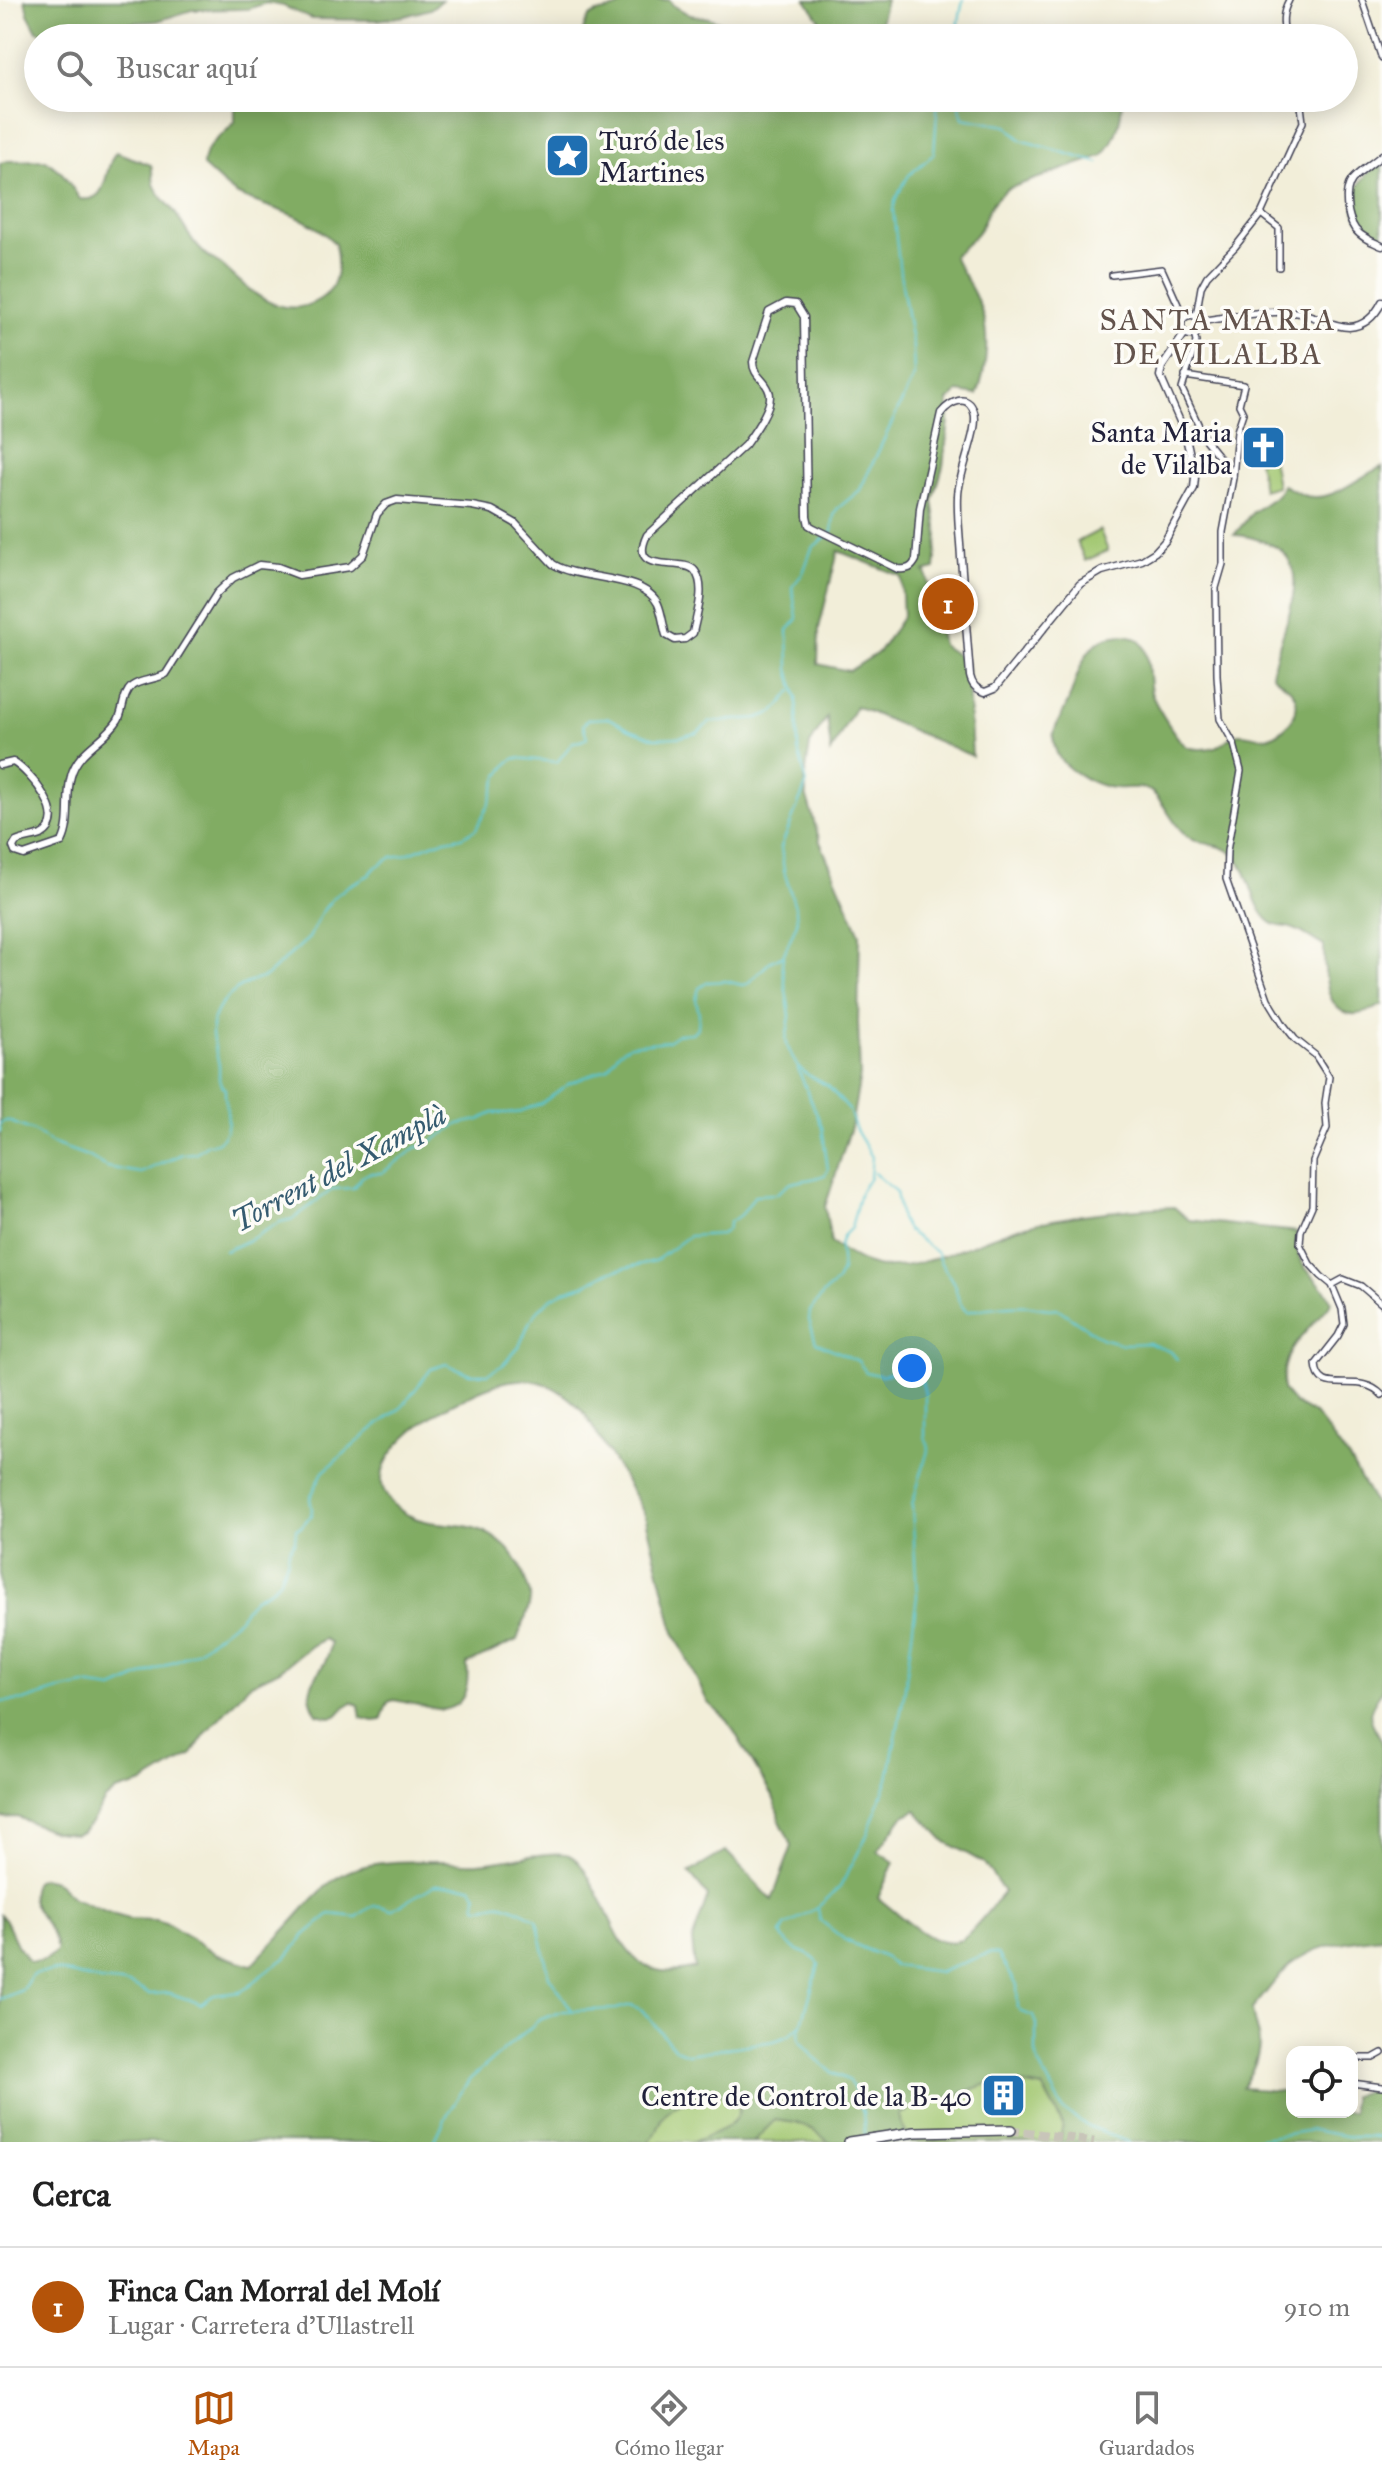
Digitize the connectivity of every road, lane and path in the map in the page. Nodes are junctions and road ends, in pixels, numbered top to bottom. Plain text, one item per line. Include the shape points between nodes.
1 (1289, 0) edge
2 (1362, 0) edge
3 (1283, 24) edge
4 (1382, 59) edge
5 (1302, 112) edge
6 (1382, 155) edge
7 (1261, 214) junction
8 (1382, 246) edge
9 (1279, 267) dead end
10 (1112, 275) dead end
11 (1382, 302) edge
12 (1184, 318) junction
13 (1198, 319) junction
14 (1185, 333) junction
15 (1194, 334) junction
16 (1185, 376) junction
17 (1237, 431) junction
18 (1262, 436) dead end
19 (1233, 478) junction
20 (0, 765) edge
21 (1332, 1285) junction
22 (1382, 1304) edge
23 (1382, 1395) edge
24 (1382, 2053) edge
25 (1358, 2058) edge
26 (1358, 2084) edge
27 (1382, 2087) edge
28 (1011, 2130) tunnel mouth
29 (849, 2142) edge

1 - 3 street
2 - 4 street
5 - 7 street via 1303,122
6 - 8 street via 1351,181 1347,192 1354,228
7 - 9 street via 1279,228
7 - 13 street via 1207,276
10 - 12 street via 1162,269
11 - 13 street via 1375,315 1350,327 1284,311
12 - 13 street
12 - 14 street
13 - 15 street
14 - 15 street
14 - 20 street via 1160,376 1185,433 1194,488 1165,541 1142,560 1102,571 1080,584 995,688 985,692 972,684 970,676 957,498 976,422 974,410 958,400 941,413 913,566 898,569 814,528 807,516 804,317 796,304 786,303 769,312 753,362 770,401 751,437 644,542 655,564 695,570 700,590 693,633 685,639 666,635 651,595 636,586 562,569 505,516 472,506 397,500 377,514 363,555 350,567 299,575 259,565 224,584 166,674 132,686 119,718 75,763 62,842 24,855 15,852 16,842 42,834 49,826 51,806 21,767 13,762
15 - 16 street
16 - 17 street via 1244,385
16 - 19 street via 1182,389 1206,441
17 - 18 street via 1245,439
17 - 19 street
19 - 21 street via 1216,588 1220,719 1241,771 1226,879 1268,999 1329,1077 1327,1128 1313,1161 1312,1206 1300,1244 1310,1264
21 - 22 street via 1343,1279
21 - 23 street via 1344,1324 1316,1364 1317,1374 1322,1381 1357,1382
24 - 25 street
26 - 27 street
28 - 29 highway via 915,2132

